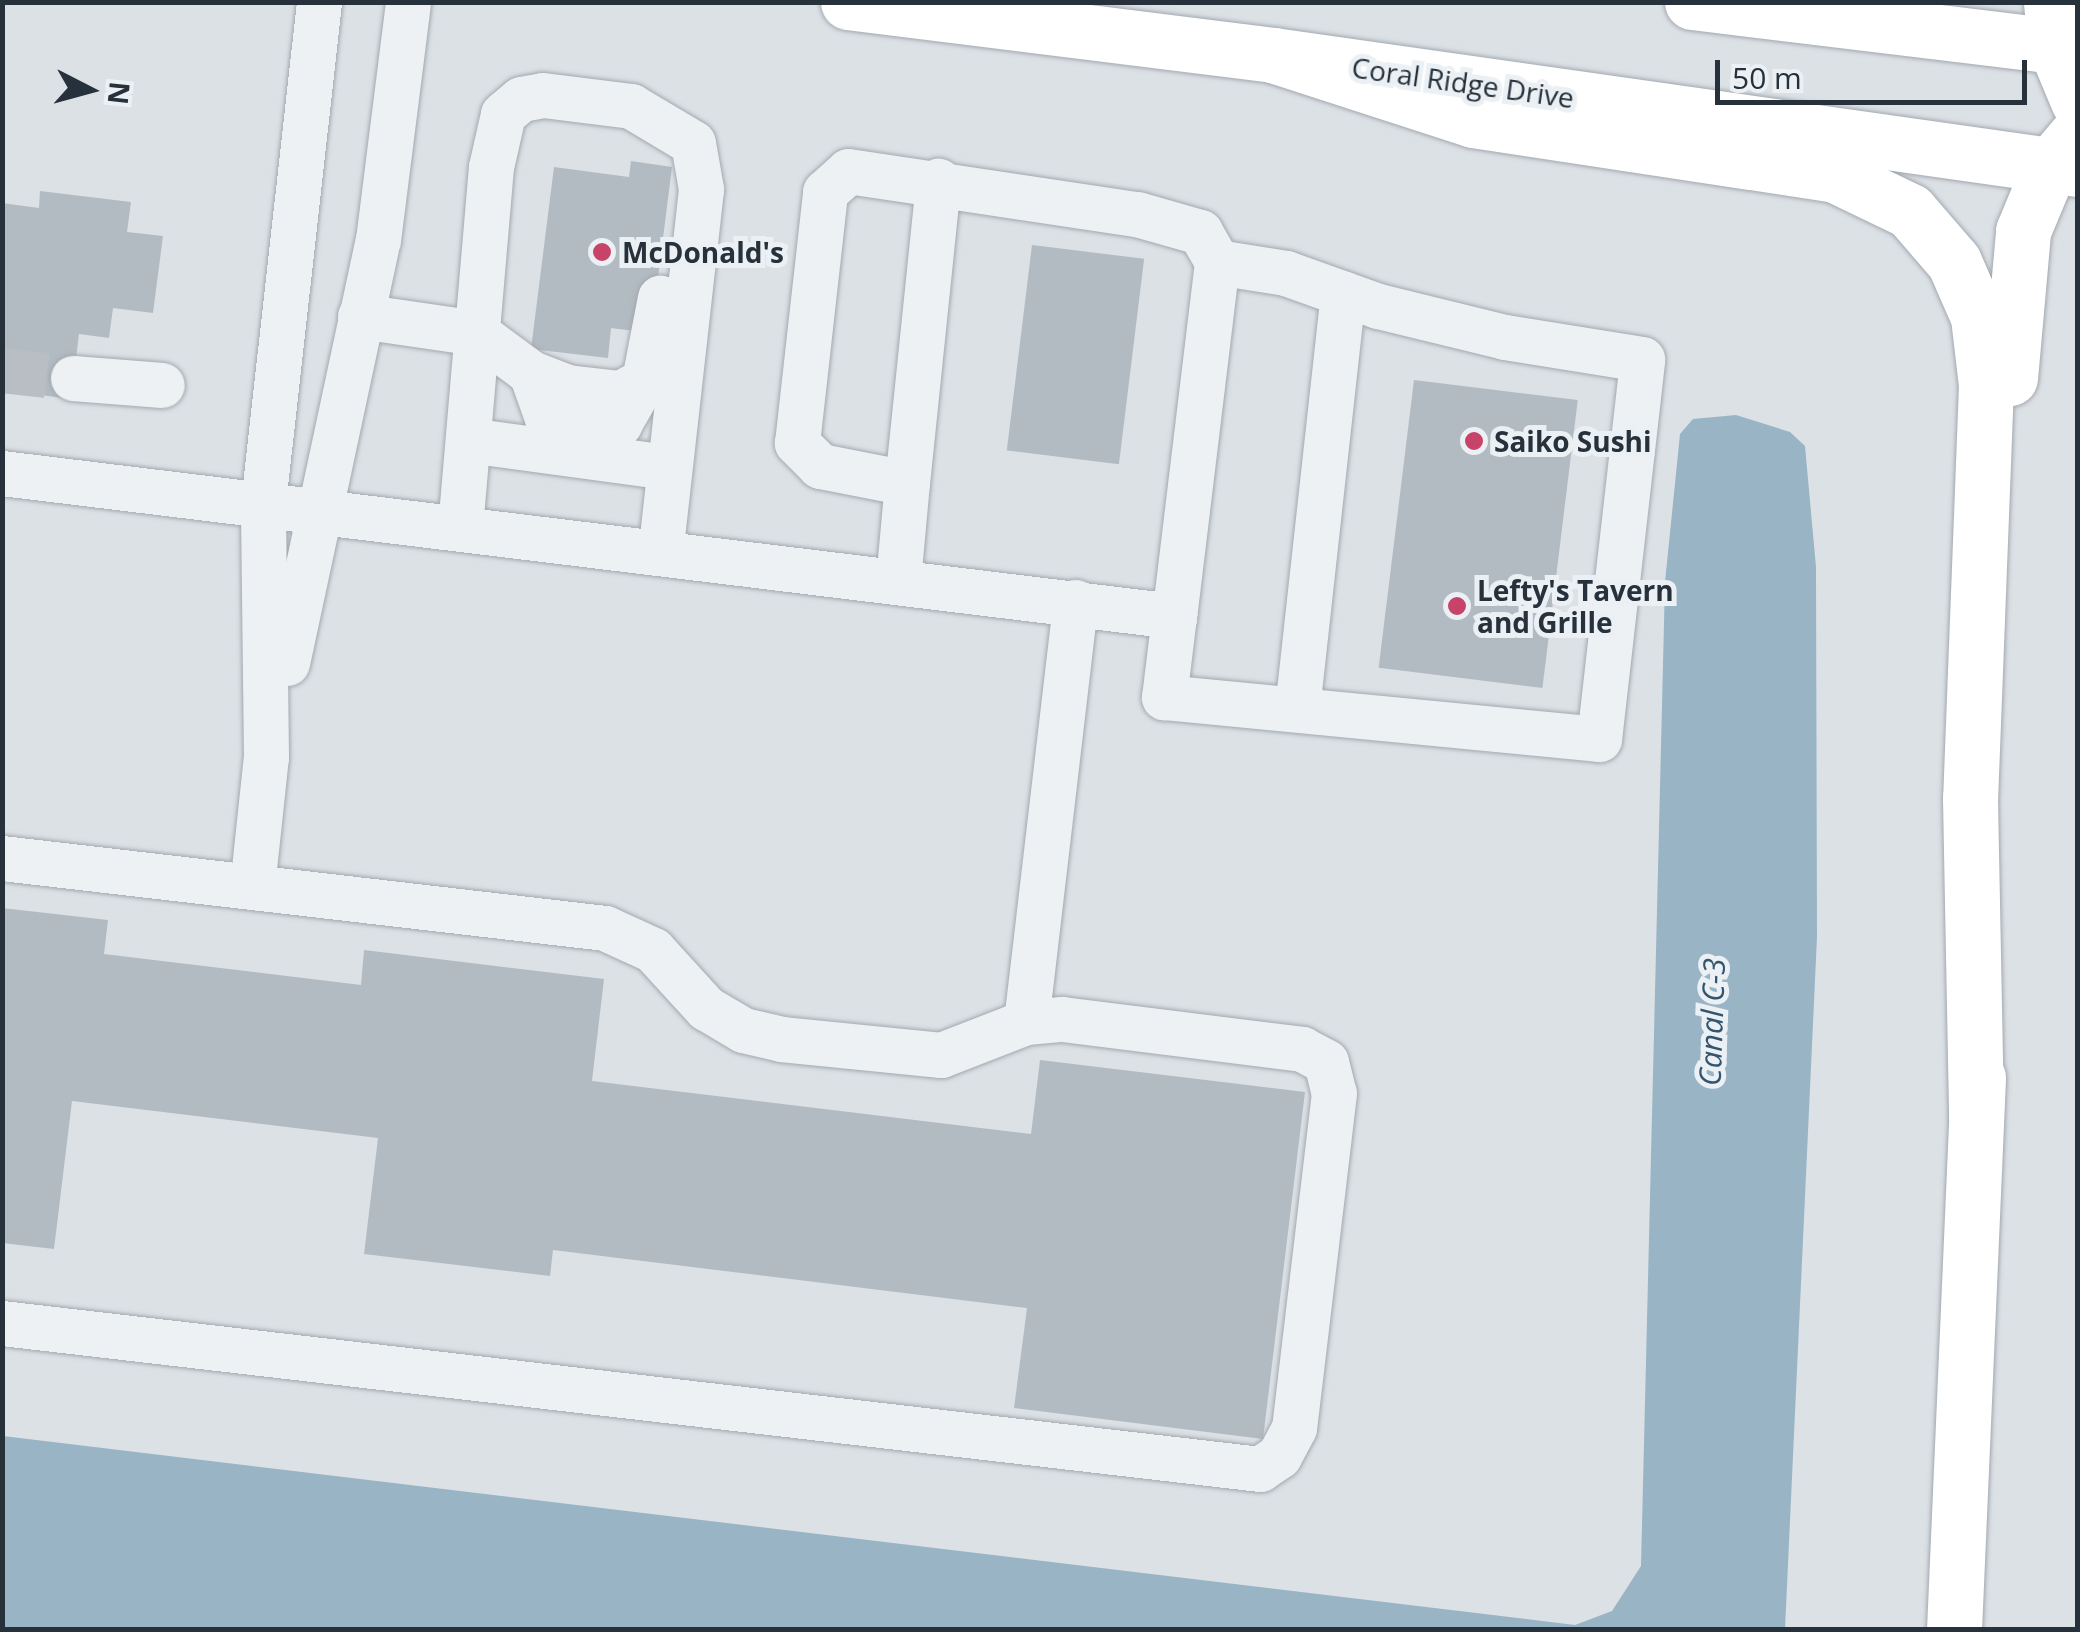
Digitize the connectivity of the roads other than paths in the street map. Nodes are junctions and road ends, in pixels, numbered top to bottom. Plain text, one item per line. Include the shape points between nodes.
1 (319, 2) edge
2 (408, 2) edge
3 (848, 2) edge
4 (1692, 2) edge
5 (2061, 33) edge
6 (1273, 55) junction
7 (2078, 101) edge
8 (679, 132) junction
9 (2068, 156) edge
10 (938, 182) junction
11 (1217, 262) junction
12 (1344, 294) junction
13 (360, 316) junction
14 (477, 334) junction
15 (73, 378) tunnel mouth
16 (162, 384) dead end
17 (468, 440) junction
18 (670, 467) junction
19 (2, 473) edge
20 (907, 483) junction
21 (264, 502) junction
22 (322, 511) junction
23 (460, 528) junction
24 (660, 552) junction
25 (898, 580) junction
26 (1076, 602) junction
27 (1174, 616) junction
28 (1297, 709) junction
29 (266, 757) junction
30 (2, 858) edge
31 (252, 887) junction
32 (1026, 1022) junction
33 (1976, 1116) junction
34 (2, 1322) edge
35 (1954, 1630) edge

1 - 21 lane
2 - 13 lane via 378,240
3 - 6 main road, Coral Ridge Drive
4 - 5 main road
5 - 7 main road
6 - 9 main road, Coral Ridge Drive
6 - 33 main road via 1472,120 1860,182 1910,211 1954,262 1978,317 1986,385 1970,798
8 - 14 lane via 631,106 542,95 521,99 503,114 491,167
8 - 14 lane via 656,338 644,380 620,393 567,387 531,373
8 - 18 lane via 693,143 701,189
9 - 33 main road via 2032,200 2017,262
10 - 11 lane via 1137,214 1200,232
10 - 20 lane
10 - 20 lane via 848,172 825,192 797,443 820,466
11 - 12 lane via 1286,273
11 - 27 lane
12 - 28 lane
12 - 28 lane via 1505,336 1642,359 1636,416 1599,739
13 - 14 lane
13 - 22 lane
14 - 17 lane
15 - 16 lane
17 - 18 lane
17 - 23 lane
18 - 24 lane
19 - 21 lane
20 - 25 lane
21 - 22 lane
21 - 29 lane
22 - 23 lane
22 - 29 lane
23 - 24 lane
24 - 25 lane
25 - 26 lane
26 - 27 lane
26 - 32 lane
27 - 28 lane via 1164,696
29 - 31 lane
30 - 31 lane
31 - 32 lane via 605,928 654,950 706,1008 743,1030 782,1039 942,1055
32 - 34 lane via 1062,1019 1302,1049 1326,1062 1334,1093 1294,1428 1279,1456 1260,1468
33 - 35 main road

